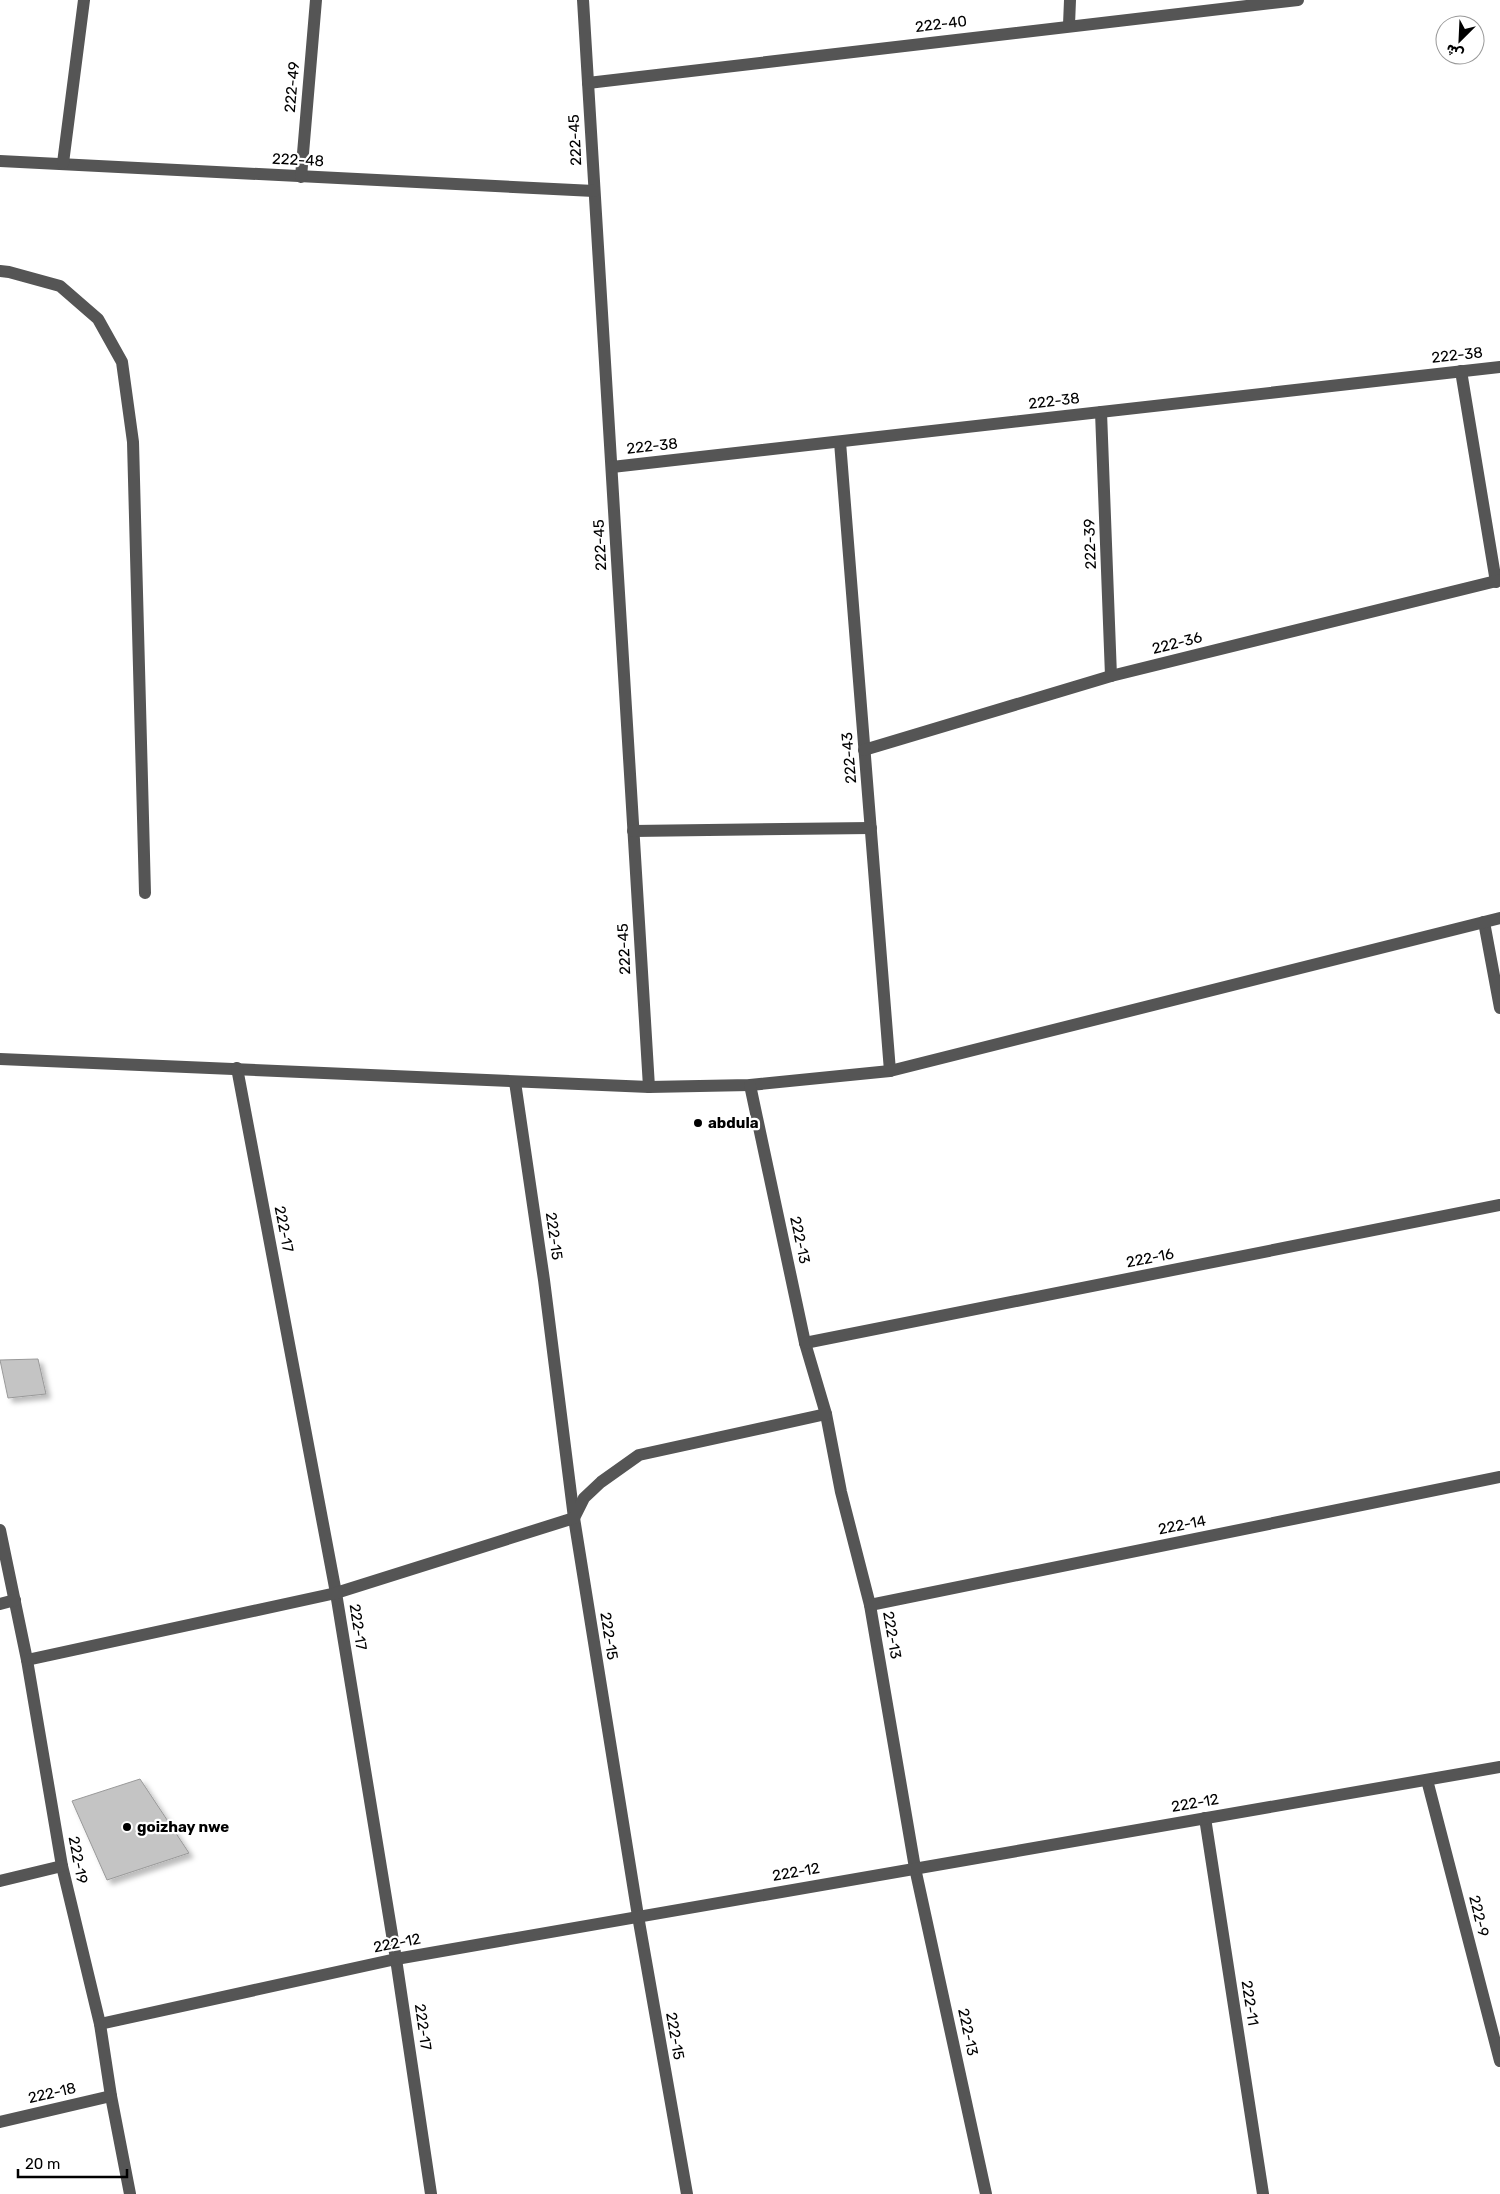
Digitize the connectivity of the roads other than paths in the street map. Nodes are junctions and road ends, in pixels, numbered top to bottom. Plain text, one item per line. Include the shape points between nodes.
1 (84, 0) edge
2 (316, 0) edge
3 (583, 0) edge
4 (1070, 0) edge
5 (1298, 0) edge
6 (1070, 25) junction
7 (588, 83) junction
8 (0, 161) edge
9 (63, 163) junction
10 (301, 177) junction
11 (594, 192) junction
12 (0, 272) edge
13 (1500, 367) edge
14 (1461, 371) junction
15 (1101, 412) junction
16 (840, 442) junction
17 (612, 467) junction
18 (1498, 581) edge
19 (1111, 676) junction
20 (864, 750) junction
21 (871, 828) junction
22 (633, 830) junction
23 (145, 893) dead end
24 (1500, 918) edge
25 (1484, 922) junction
26 (1500, 1008) edge
27 (0, 1059) edge
28 (237, 1068) junction
29 (890, 1071) junction
30 (515, 1082) junction
31 (750, 1085) junction
32 (649, 1087) junction
33 (1500, 1205) edge
34 (805, 1344) junction
35 (826, 1414) junction
36 (1500, 1477) edge
37 (574, 1518) junction
38 (0, 1530) edge
39 (336, 1593) junction
40 (15, 1600) junction
41 (0, 1604) edge
42 (870, 1605) junction
43 (27, 1660) junction
44 (1500, 1767) edge
45 (1428, 1780) junction
46 (1205, 1818) junction
47 (62, 1866) junction
48 (915, 1868) junction
49 (0, 1881) edge
50 (638, 1916) junction
51 (396, 1959) junction
52 (100, 2024) junction
53 (1500, 2060) edge
54 (111, 2096) junction
55 (0, 2122) edge
56 (130, 2194) edge
57 (431, 2194) edge
58 (687, 2194) edge
59 (986, 2194) edge
60 (1263, 2194) edge

1 - 9 street
2 - 10 street, 222-49
3 - 7 street, 222-45
4 - 6 street
5 - 6 street, 222-40
6 - 7 street, 222-40
7 - 11 street, 222-45
8 - 9 street, 222-48
9 - 10 street, 222-48
10 - 11 street, 222-48
11 - 17 street, 222-45
12 - 23 street via 60,286 98,319 122,362 133,442
13 - 14 street, 222-38
14 - 15 street, 222-38
14 - 18 street
15 - 16 street, 222-38
15 - 19 street, 222-39
16 - 17 street, 222-38
16 - 20 street, 222-43
17 - 22 street, 222-45
18 - 19 street, 222-36
19 - 20 street, 222-36
20 - 21 street, 222-43
21 - 22 street
21 - 29 street, 222-43
22 - 32 street, 222-45
24 - 25 street
25 - 26 street
25 - 29 street
27 - 28 street
28 - 30 street
28 - 39 street, 222-17
29 - 31 street
30 - 32 street
30 - 37 street, 222-15
31 - 32 street
31 - 34 street, 222-13
33 - 34 street, 222-16
34 - 35 street, 222-13
35 - 37 street via 639,1455 584,1498
35 - 42 street, 222-13 via 841,1492
36 - 42 street, 222-14
37 - 39 street
37 - 50 street, 222-15
38 - 40 street, 222-19
39 - 43 street
39 - 51 street, 222-17
40 - 41 street
40 - 43 street, 222-19
42 - 48 street, 222-13
43 - 47 street, 222-19
44 - 45 street, 222-12
45 - 46 street, 222-12
45 - 53 street, 222-9
46 - 48 street, 222-12
46 - 60 street, 222-11
47 - 49 street
47 - 52 street, 222-19
48 - 50 street, 222-12
48 - 59 street, 222-13
50 - 51 street, 222-12
50 - 58 street, 222-15
51 - 52 street, 222-12
51 - 57 street, 222-17
52 - 54 street, 222-19
54 - 55 street, 222-18
54 - 56 street, 222-19

